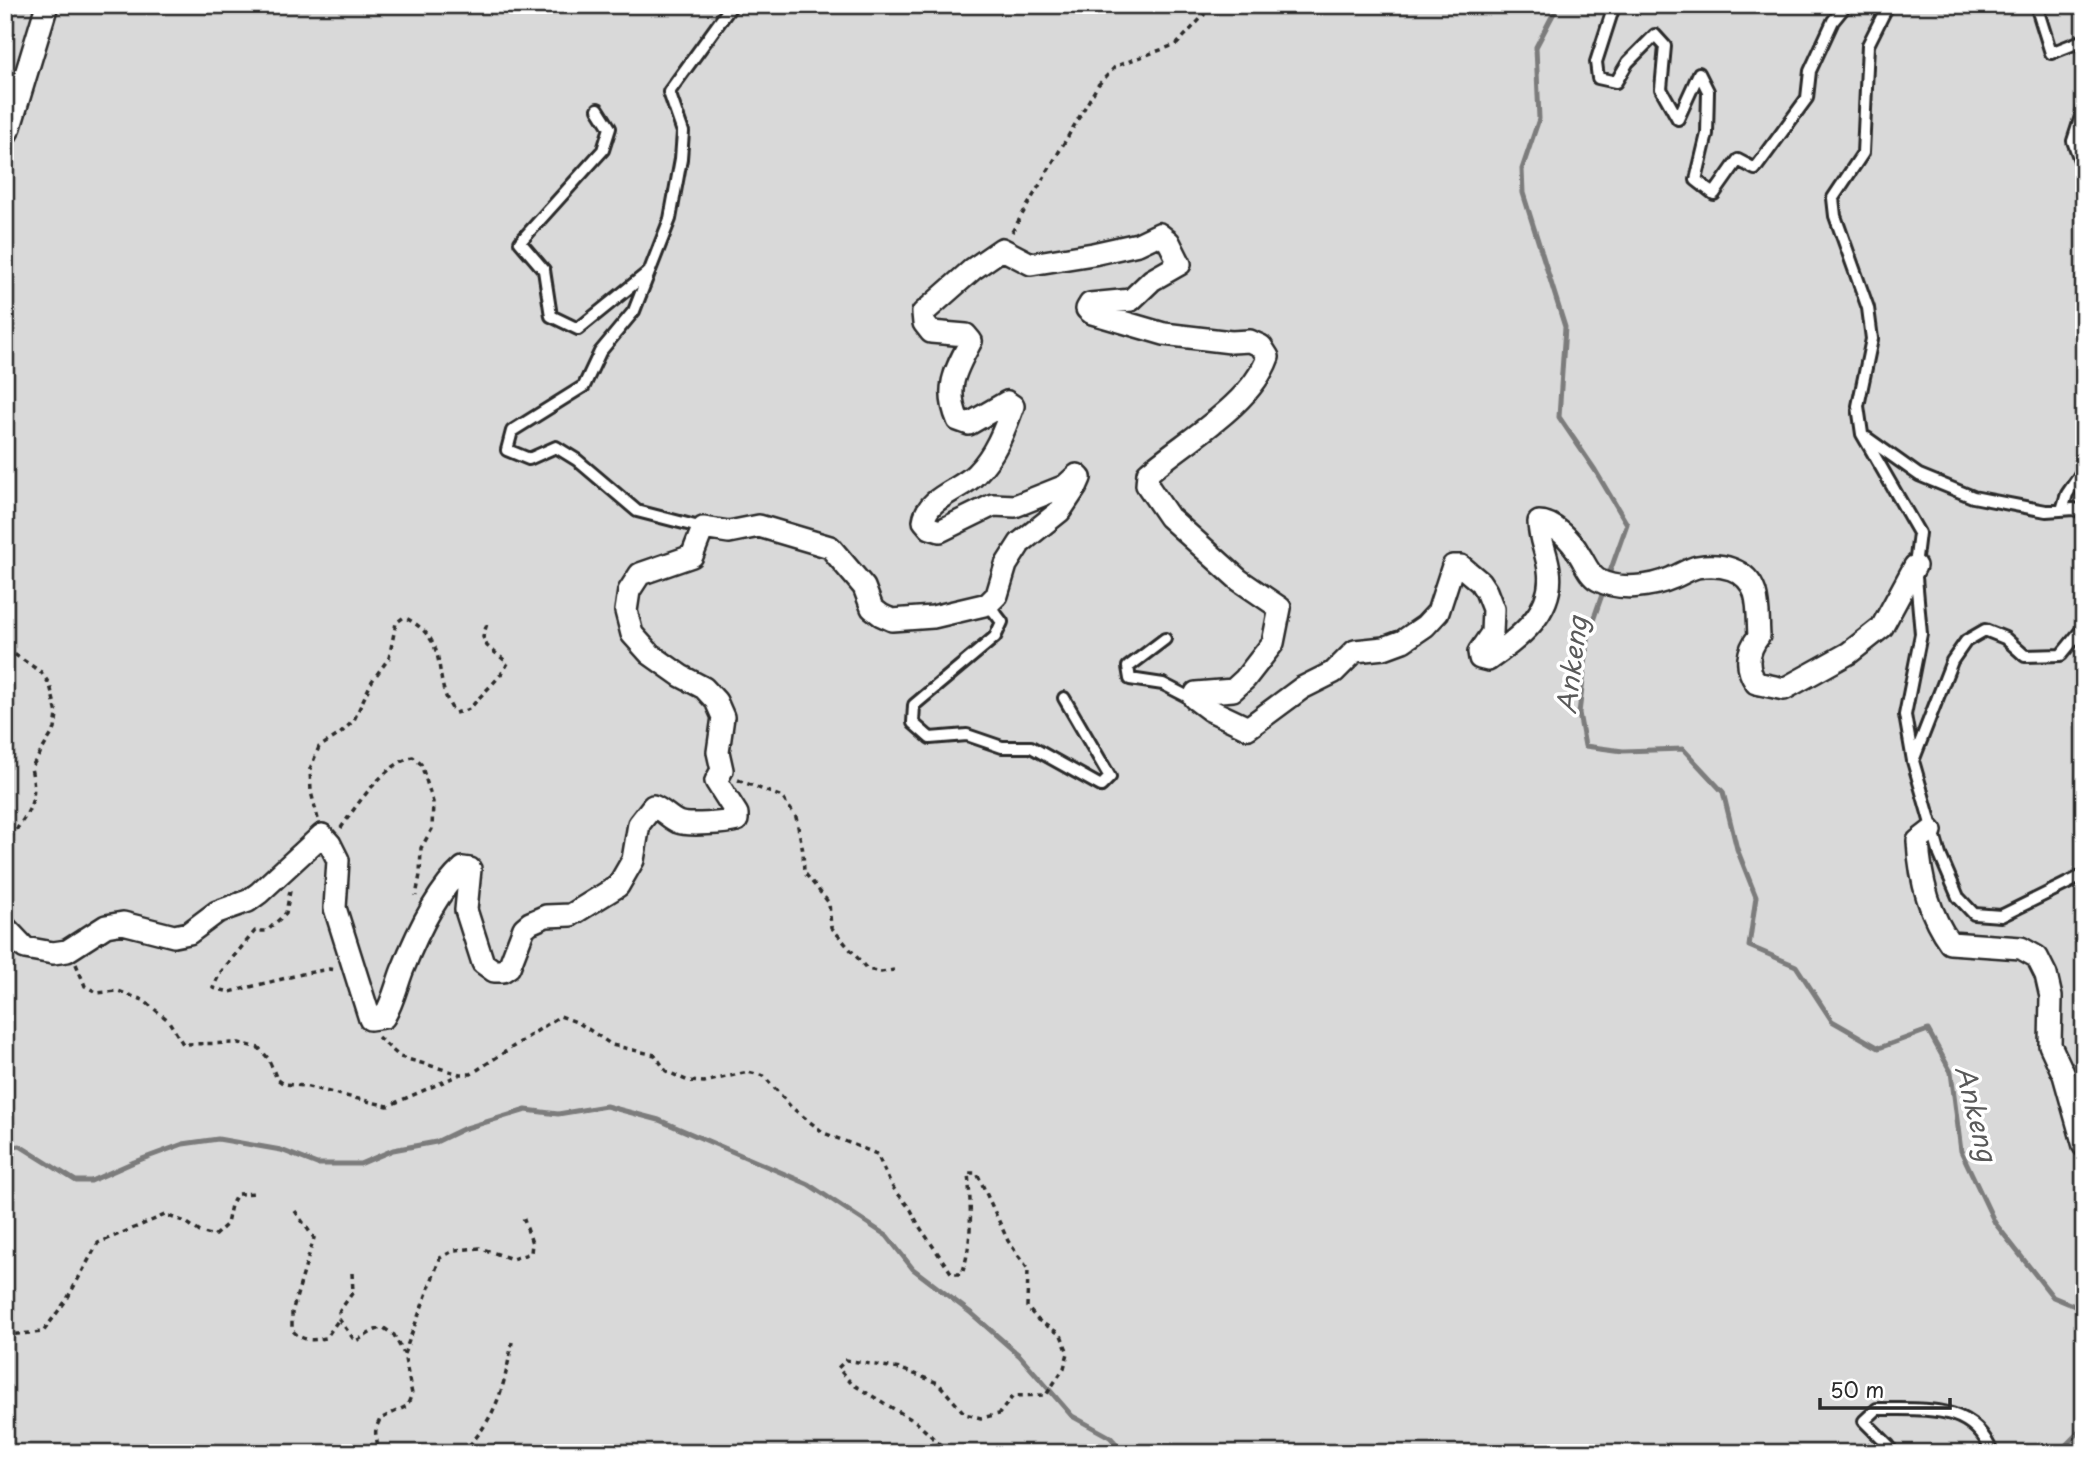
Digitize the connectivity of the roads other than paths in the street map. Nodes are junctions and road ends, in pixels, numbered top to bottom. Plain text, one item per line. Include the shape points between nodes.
1 (47, 5) edge
2 (732, 5) edge
3 (1846, 5) edge
4 (1888, 5) edge
5 (2036, 5) edge
6 (1614, 6) edge
7 (2084, 40) edge
8 (2084, 107) edge
9 (598, 108) dead end
10 (5, 136) edge
11 (2084, 171) edge
12 (648, 272) junction
13 (1862, 434) junction
14 (2084, 468) edge
15 (2062, 510) junction
16 (2084, 513) edge
17 (703, 528) junction
18 (1915, 566) junction
19 (988, 604) junction
20 (2084, 614) edge
21 (2083, 629) edge
22 (1165, 639) dead end
23 (1064, 698) dead end
24 (1210, 710) junction
25 (1913, 761) junction
26 (1931, 831) junction
27 (2084, 875) edge
28 (5, 928) edge
29 (2084, 1146) edge
30 (1889, 1446) dead end
31 (1992, 1453) edge

1 - 10 street
2 - 12 lane via 669,92 683,132 681,159 670,219
3 - 6 lane via 1833,20 1810,71 1807,98 1755,169 1738,160 1714,194 1696,180 1707,134 1709,91 1699,74 1678,119 1661,89 1665,46 1655,35 1628,62 1616,82 1598,78 1596,62
4 - 13 lane via 1868,45 1863,153 1833,198 1835,216 1868,308 1872,340 1858,407
5 - 7 lane via 2052,52
8 - 11 lane via 2073,141
9 - 12 lane via 610,128 603,150 520,242 544,270 551,316 578,328
12 - 17 lane via 634,311 600,352 584,386 512,431 508,450 529,459 556,447 637,511
13 - 15 lane via 1919,475 1973,497
13 - 18 lane via 1919,533
14 - 15 lane
15 - 16 lane
17 - 19 street via 729,532 759,526 830,547 864,587 872,608 892,620 933,617
17 - 28 street via 692,556 640,574 629,591 626,611 632,634 650,654 704,688 716,701 723,717 718,752 722,770 716,781 737,820 679,822 653,806 639,824 633,860 618,886 571,915 546,916 530,923 503,971 483,963 466,910 470,869 463,868 423,923 384,1017 370,1019 335,908 338,860 326,839 248,901 216,912 190,933 174,936 123,923 106,926 68,951 53,953 25,948
18 - 24 street via 1882,627 1849,653 1784,689 1756,684 1749,673 1750,648 1759,636 1755,593 1732,567 1696,567 1669,580 1616,585 1597,580 1563,536 1546,522 1539,522 1550,570 1546,599 1535,621 1488,660 1480,658 1479,652 1492,633 1493,609 1480,582 1461,566 1453,566 1438,612 1403,641 1355,651 1334,672 1302,688 1248,729
18 - 25 lane via 1921,634 1906,715
19 - 23 lane via 1002,622 996,637 914,705 913,723 930,738 967,735 1002,747 1031,747 1101,786 1110,778
19 - 24 street via 997,596 1006,565 1020,543 1060,511 1080,478 1077,475 1065,486 1015,506 993,505 940,531 930,528 925,513 977,474 997,447 1013,406 1007,402 969,424 958,420 951,382 971,341 967,335 931,332 923,313 1002,249 1031,264 1138,244 1159,234 1169,242 1180,264 1152,280 1131,300 1090,304 1087,309 1164,334 1250,341 1268,356 1263,370 1238,401 1148,473 1147,485 1169,517 1239,580 1280,608 1273,643 1245,679 1233,690 1196,693 1194,698
20 - 21 lane
21 - 25 lane via 2061,655 2025,656 2005,638 1985,630 1966,641 1952,661
22 - 24 lane via 1128,667 1130,679 1163,684
25 - 26 lane
26 - 27 lane via 1958,897 1974,914 2001,916
26 - 29 street via 1918,841 1919,867 1937,926 1950,943 2021,948 2038,957 2051,997 2050,1045 2064,1075
30 - 31 lane via 1864,1421 1877,1409 1961,1416 1978,1427

